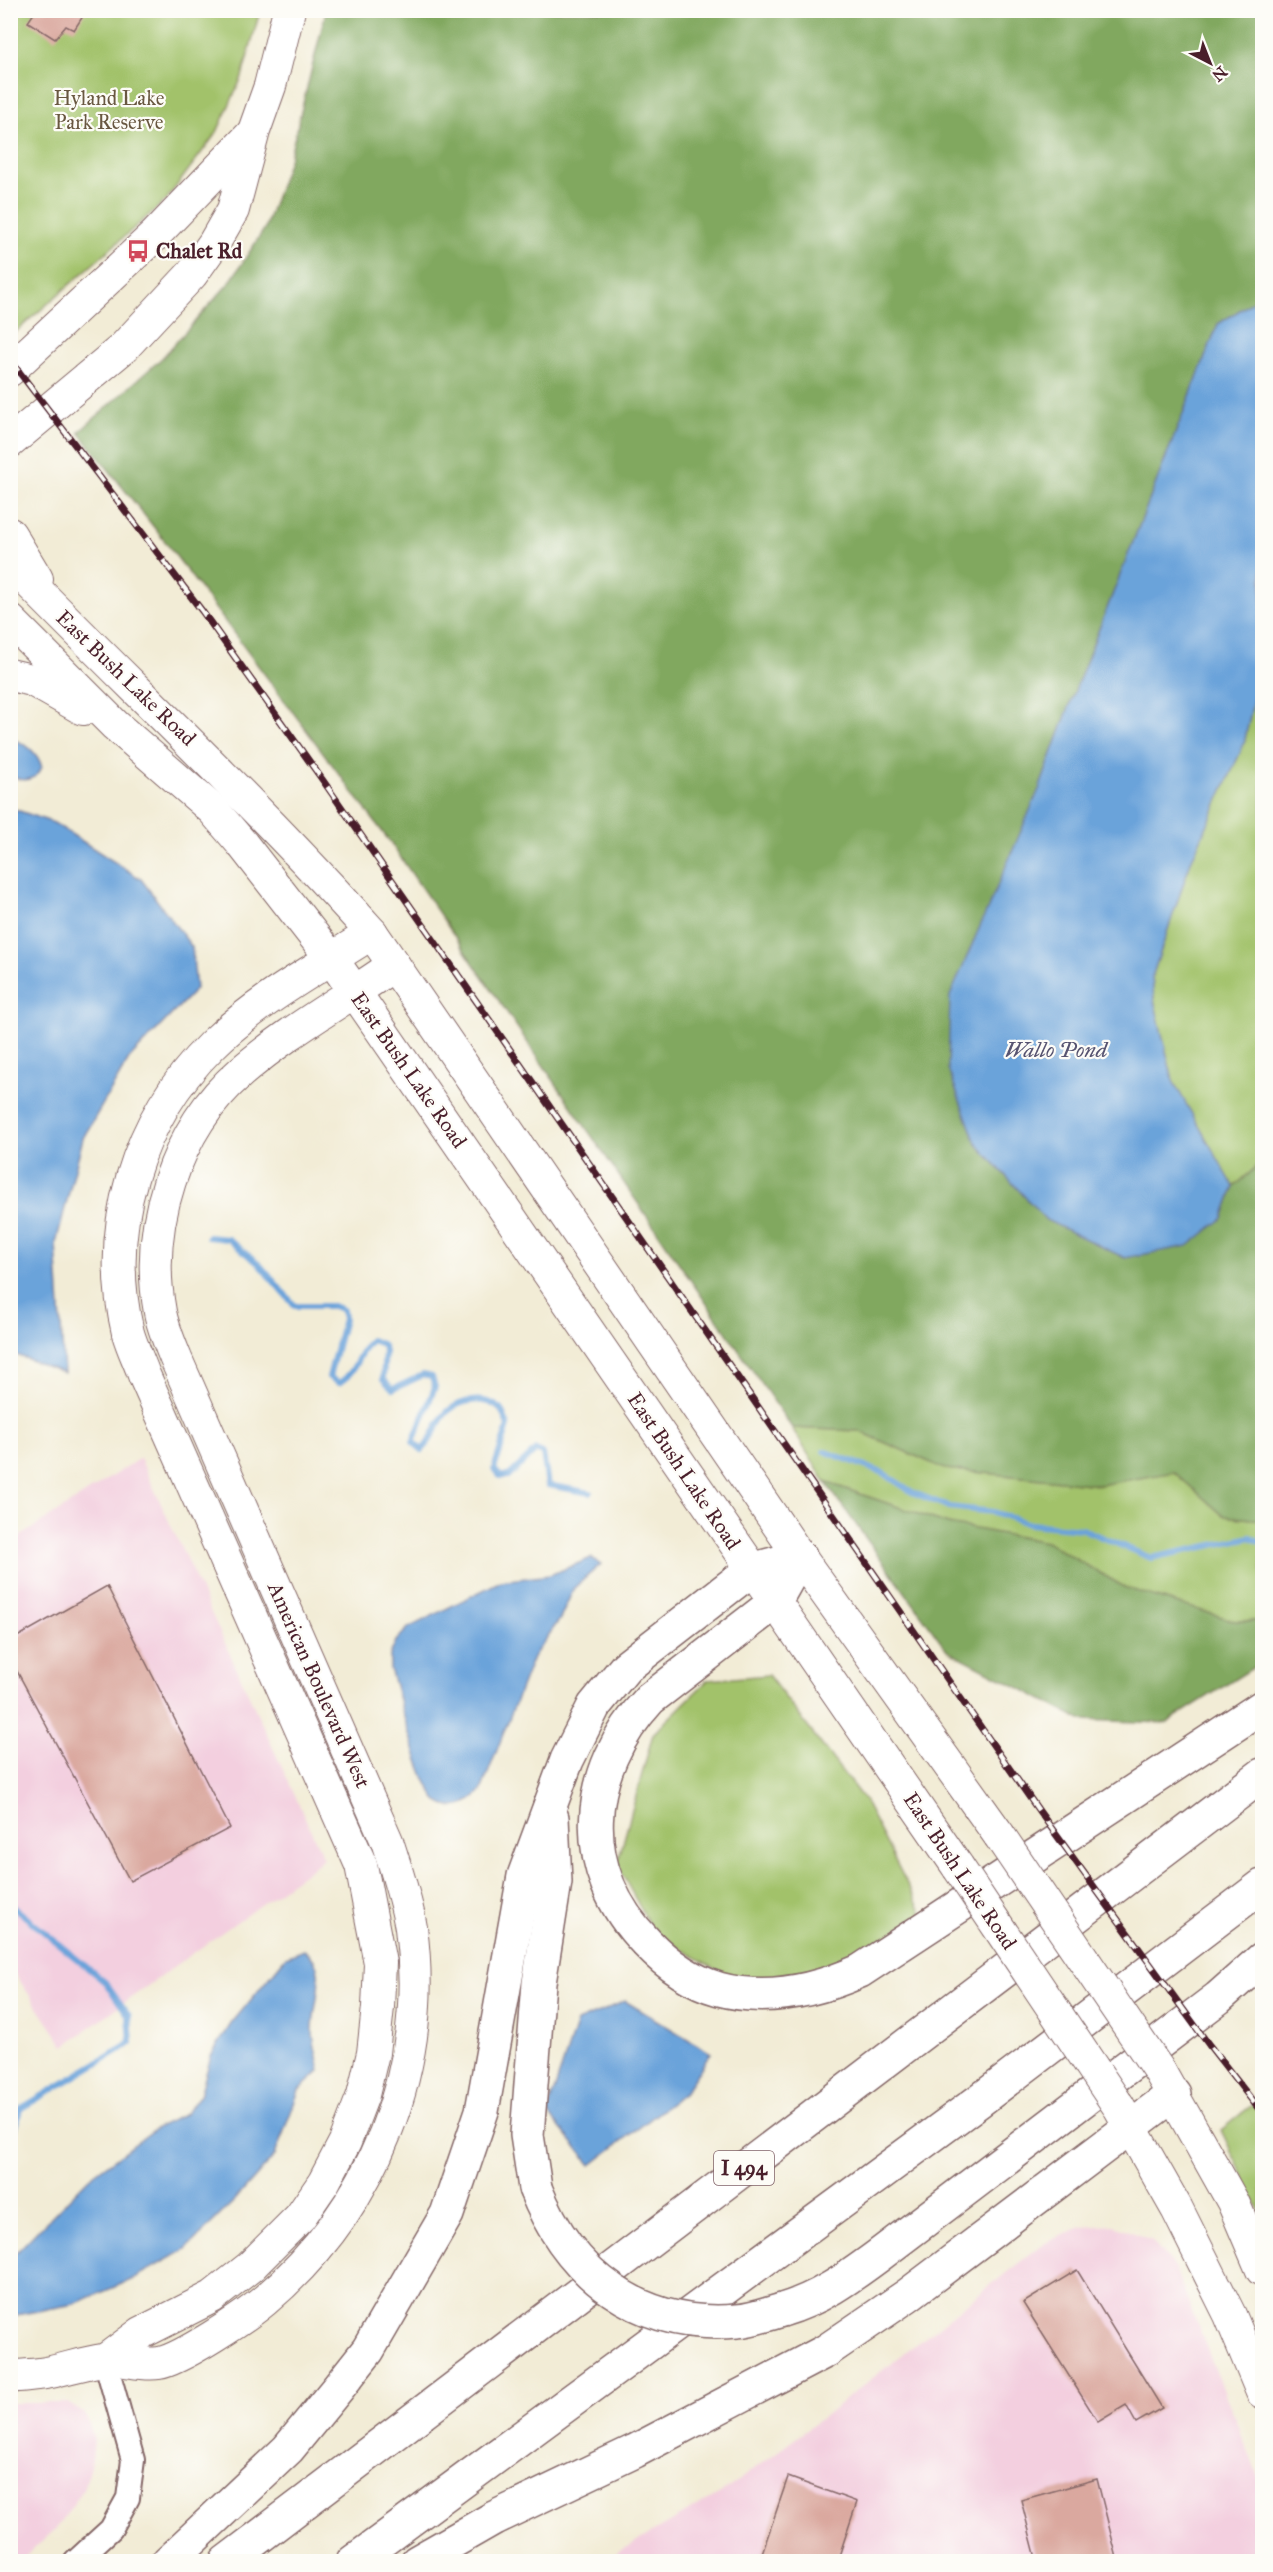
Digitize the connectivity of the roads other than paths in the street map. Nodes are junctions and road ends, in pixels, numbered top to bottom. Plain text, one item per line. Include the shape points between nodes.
1 (289, 10) edge
2 (254, 131) junction
3 (10, 370) edge
4 (15, 443) edge
5 (10, 534) edge
6 (10, 563) edge
7 (57, 610) junction
8 (10, 620) edge
9 (10, 675) edge
10 (115, 725) junction
11 (372, 933) junction
12 (332, 959) junction
13 (394, 965) junction
14 (355, 993) junction
15 (800, 1557) junction
16 (751, 1570) junction
17 (774, 1603) junction
18 (1263, 1707) edge
19 (1263, 1775) edge
20 (552, 1808) junction
21 (1263, 1886) edge
22 (1263, 1959) edge
23 (1167, 2083) junction
24 (1124, 2116) junction
25 (1263, 2270) edge
26 (105, 2360) junction
27 (10, 2377) edge
28 (1263, 2392) edge
29 (75, 2562) edge
30 (168, 2562) edge
31 (226, 2562) edge
32 (353, 2562) edge
33 (417, 2562) edge

1 - 2 street
2 - 3 street via 154,236
2 - 4 street via 234,210 192,274 123,348
5 - 7 street
6 - 7 street, East Bush Lake Road
7 - 11 street, East Bush Lake Road via 305,857
8 - 10 street, East Bush Lake Road
9 - 10 street via 32,680
10 - 12 street, East Bush Lake Road via 213,810
11 - 12 street, American Boulevard West
11 - 13 street, East Bush Lake Road
12 - 14 street, East Bush Lake Road
12 - 26 street, American Boulevard West via 213,1044 182,1077 158,1113 139,1153 126,1196 120,1239 121,1288 129,1334 144,1376 361,1865 380,1963 373,2053 363,2095 345,2142 300,2217 250,2267 212,2297 141,2333
13 - 14 street, American Boulevard West
13 - 15 street, East Bush Lake Road
14 - 16 street, East Bush Lake Road
14 - 26 street, American Boulevard West via 270,1048 213,1102 173,1170 160,1218 155,1274 160,1314 176,1359 387,1841 397,1872 410,1927 415,1972 408,2062 397,2107 359,2190 307,2261 244,2318 160,2363
15 - 16 highway
15 - 17 highway
15 - 23 street, East Bush Lake Road, bridge via 999,1835
16 - 17 street, East Bush Lake Road
16 - 20 highway via 626,1666 594,1706 579,1733
17 - 18 highway via 650,1699 634,1716 611,1755 598,1797 595,1826 600,1869 614,1900 661,1958 719,1989 788,1994 824,1987 860,1971
17 - 24 street, East Bush Lake Road, bridge via 958,1867
19 - 31 highway, I 494
20 - 22 highway, bridge via 555,1882 538,1983 527,2135 535,2188 546,2215 574,2257 617,2295 694,2321 740,2321 808,2303 845,2280 1218,1998
20 - 30 highway via 524,1876 482,2111 447,2214 368,2350 338,2388 288,2449
21 - 32 highway via 979,2101
23 - 24 highway
23 - 25 street, East Bush Lake Road via 1233,2202
24 - 28 street, East Bush Lake Road via 1188,2230
24 - 33 highway via 901,2300 826,2351 635,2451 494,2518
26 - 27 street, American Boulevard West
26 - 29 street via 133,2460 128,2498 111,2529

